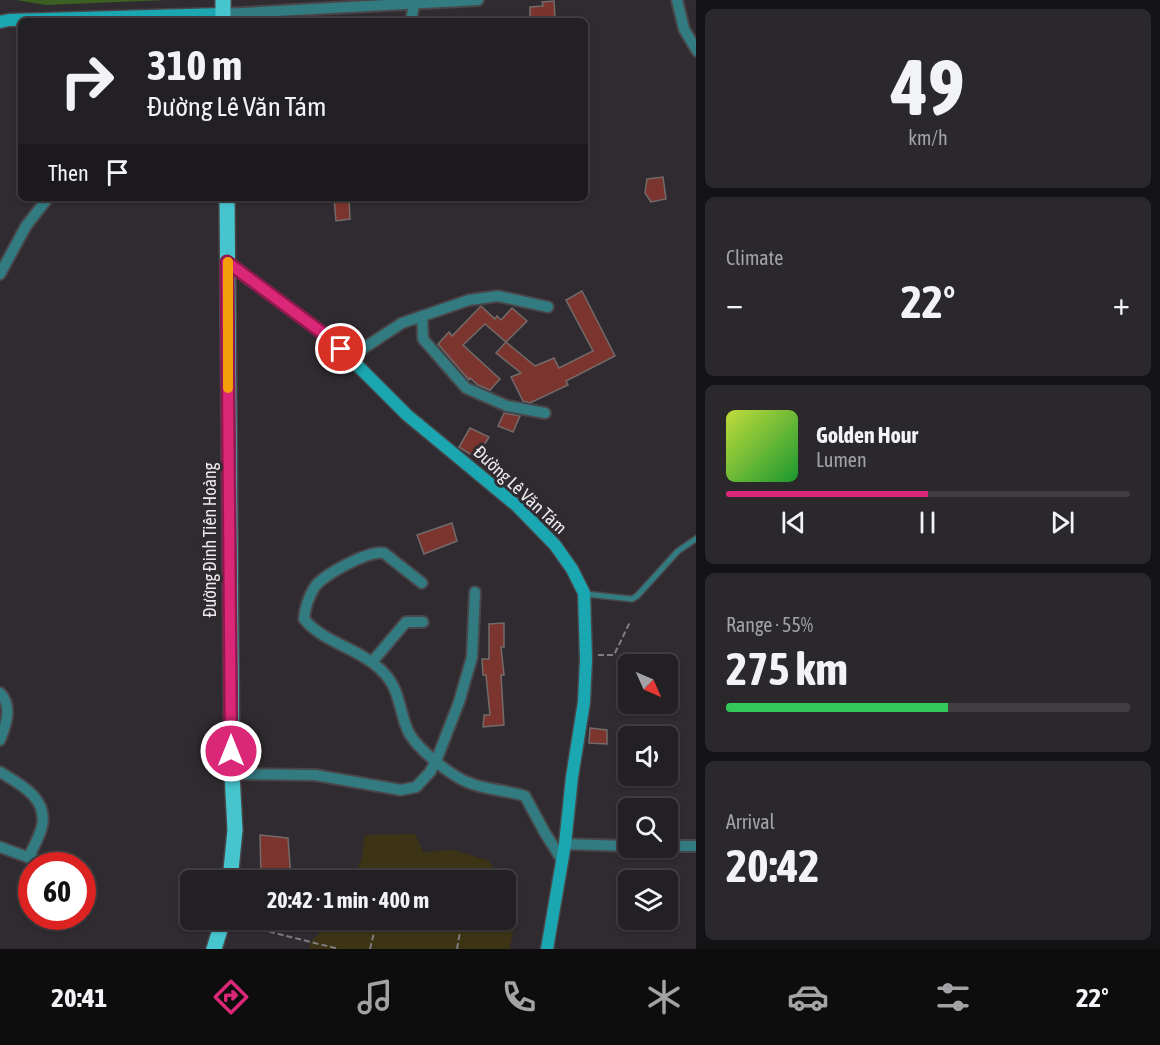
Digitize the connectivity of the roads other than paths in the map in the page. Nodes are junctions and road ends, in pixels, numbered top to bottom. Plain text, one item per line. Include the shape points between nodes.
1 (478, 0) edge
2 (677, 0) edge
3 (414, 3) junction
4 (223, 12) edge
5 (58, 18) edge
6 (412, 18) edge
7 (18, 19) edge
8 (3, 20) edge
9 (696, 51) edge
10 (46, 201) edge
11 (227, 201) edge
12 (227, 262) junction
13 (0, 274) edge
14 (548, 307) dead end
15 (422, 316) junction
16 (350, 357) junction
17 (545, 413) dead end
18 (696, 538) edge
19 (422, 583) dead end
20 (475, 592) dead end
21 (584, 593) junction
22 (423, 622) dead end
23 (372, 662) junction
24 (0, 693) edge
25 (0, 740) edge
26 (436, 760) junction
27 (0, 772) edge
28 (232, 774) junction
29 (565, 844) junction
30 (618, 846) edge
31 (678, 846) edge
32 (696, 846) edge
33 (0, 847) edge
34 (31, 852) edge
35 (18, 853) edge
36 (562, 860) junction
37 (231, 870) edge
38 (220, 930) edge
39 (214, 949) edge
40 (547, 949) edge

1 - 3 street
2 - 9 street via 684,29
3 - 4 street
3 - 6 street
4 - 5 street
7 - 8 street
10 - 13 street via 26,226
11 - 12 main road, Đường Đinh Tiên Hoàng
12 - 16 street, Đường Lê Văn Tám
12 - 28 main road, Đường Đinh Tiên Hoàng
14 - 15 street via 498,296 469,300
15 - 16 street via 402,323
15 - 17 street via 423,339 466,388 507,406
16 - 21 street, Đường Lê Văn Tám via 407,415 525,514 555,545
18 - 21 lane via 678,551 632,599
19 - 23 street via 380,552 367,555 314,587 304,619 315,631
20 - 26 street via 468,675
21 - 29 street, Đường Lê Văn Tám via 584,702
22 - 23 street via 406,622
23 - 26 street via 398,695 414,740
24 - 25 street via 7,703 8,715
26 - 28 street via 416,787 406,790 315,775
26 - 36 street via 469,783 525,796
27 - 34 street via 26,788 42,808 42,825
28 - 37 main road, Đường Đinh Tiên Hoàng via 235,831
29 - 30 street
29 - 36 street, Đường Lê Văn Tám
31 - 32 street
33 - 35 street
36 - 40 street, Đường Lê Văn Tám
38 - 39 main road

